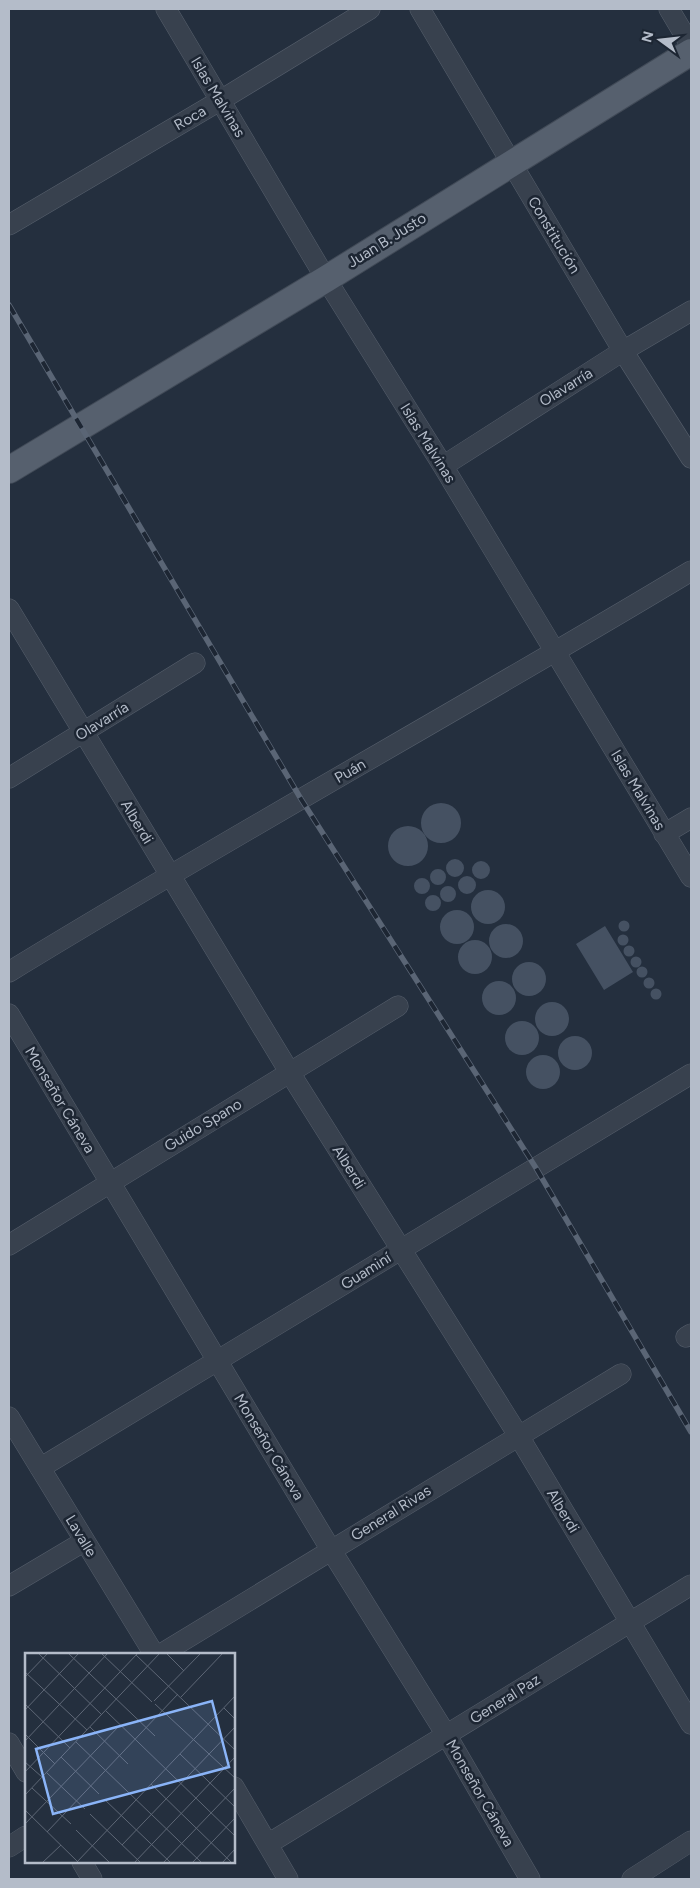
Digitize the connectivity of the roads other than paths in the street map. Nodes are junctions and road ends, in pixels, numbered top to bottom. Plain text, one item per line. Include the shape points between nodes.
1 (166, 9) edge
2 (370, 9) edge
3 (420, 9) edge
4 (669, 9) edge
5 (691, 46) edge
6 (691, 52) edge
7 (221, 100) junction
8 (511, 163) junction
9 (9, 225) edge
10 (326, 278) junction
11 (691, 311) edge
12 (623, 351) junction
13 (37, 455) junction
14 (691, 458) edge
15 (443, 466) junction
16 (9, 470) edge
17 (9, 480) edge
18 (691, 571) edge
19 (9, 609) edge
20 (556, 652) junction
21 (195, 663) dead end
22 (83, 733) junction
23 (9, 778) edge
24 (691, 818) edge
25 (664, 834) junction
26 (168, 874) junction
27 (691, 877) edge
28 (9, 972) edge
29 (398, 1006) dead end
30 (9, 1014) edge
31 (290, 1073) junction
32 (691, 1074) edge
33 (110, 1182) junction
34 (9, 1245) edge
35 (401, 1249) junction
36 (218, 1362) junction
37 (621, 1374) dead end
38 (9, 1417) edge
39 (518, 1435) junction
40 (40, 1468) junction
41 (84, 1542) junction
42 (331, 1550) junction
43 (691, 1585) edge
44 (9, 1586) edge
45 (630, 1622) junction
46 (153, 1653) edge
47 (163, 1653) edge
48 (691, 1724) edge
49 (447, 1736) junction
50 (9, 1744) edge
51 (25, 1770) edge
52 (235, 1789) edge
53 (25, 1837) edge
54 (691, 1841) edge
55 (268, 1844) junction
56 (9, 1847) edge
57 (83, 1863) edge
58 (92, 1879) edge
59 (288, 1879) edge
60 (530, 1879) edge
61 (632, 1879) edge

1 - 7 street, Islas Malvinas
2 - 7 street, Roca
3 - 8 street, Constitución
4 - 5 street
6 - 8 main road, Juan B. Justo
7 - 9 street, Roca
7 - 10 street, Islas Malvinas
8 - 10 main road, Juan B. Justo
8 - 12 street, Constitución
10 - 13 main road, Juan B. Justo
10 - 15 street, Islas Malvinas
11 - 12 street, Olavarría
12 - 14 street, Constitución
12 - 15 street, Olavarría
13 - 16 main road
13 - 17 main road
15 - 20 street, Islas Malvinas
18 - 20 street, Puán
19 - 22 street, Alberdi
20 - 25 street, Islas Malvinas
20 - 26 street, Puán
21 - 22 street, Olavarría
22 - 23 street, Olavarría
22 - 26 street, Alberdi
24 - 25 street
25 - 27 street, Islas Malvinas
26 - 28 street, Puán
26 - 31 street, Alberdi
29 - 31 street, Guido Spano
30 - 33 street, Monseñor Cáneva
31 - 33 street, Guido Spano
31 - 35 street, Alberdi
32 - 35 street, Guaminí
33 - 34 street, Guido Spano
33 - 36 street, Monseñor Cáneva
35 - 36 street, Guaminí
35 - 39 street, Alberdi
36 - 40 street, Guaminí
36 - 42 street, Monseñor Cáneva
37 - 39 street, General Rivas
38 - 40 street, Lavalle
39 - 42 street, General Rivas
39 - 45 street, Alberdi
40 - 41 street, Lavalle
41 - 44 street
41 - 46 street, Lavalle
42 - 47 street, General Rivas
42 - 49 street, Monseñor Cáneva
43 - 45 street, General Paz
45 - 48 street, Alberdi
45 - 49 street, General Paz
49 - 55 street, General Paz
49 - 60 street, Monseñor Cáneva
50 - 51 street
52 - 55 street
53 - 56 street
54 - 61 street
55 - 59 street
57 - 58 street

